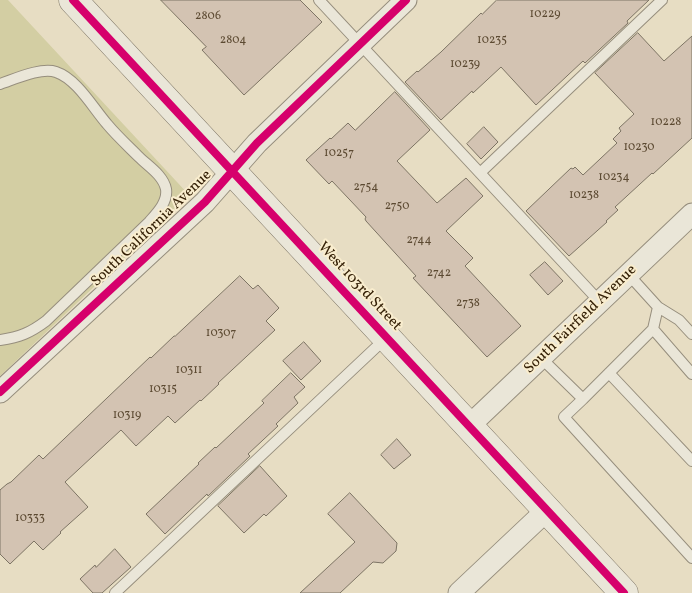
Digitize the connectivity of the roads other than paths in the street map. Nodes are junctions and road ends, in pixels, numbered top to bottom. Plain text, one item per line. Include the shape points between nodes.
1 (73, 0) edge
2 (319, 0) edge
3 (406, 0) edge
4 (662, 0) edge
5 (360, 44) junction
6 (0, 84) edge
7 (232, 170) junction
8 (480, 173) junction
9 (692, 214) edge
10 (629, 275) junction
11 (600, 302) junction
12 (658, 307) junction
13 (653, 330) junction
14 (692, 334) edge
15 (387, 338) junction
16 (0, 340) edge
17 (541, 358) junction
18 (609, 373) junction
19 (692, 374) edge
20 (0, 392) edge
21 (583, 399) junction
22 (469, 426) junction
23 (692, 460) edge
24 (547, 510) junction
25 (692, 558) edge
26 (116, 593) edge
27 (460, 593) edge
28 (624, 593) edge

1 - 7 main road, West 103rd Street
2 - 5 lane
3 - 5 street, South California Avenue
4 - 8 lane
5 - 7 street, South California Avenue
5 - 8 lane
6 - 16 lane via 45,71 62,75 119,138 161,178 166,193 160,210 149,222 46,320 32,331
7 - 15 main road, West 103rd Street
7 - 20 street, South California Avenue via 205,202
8 - 11 lane
9 - 10 street, South Fairfield Avenue
10 - 11 street, South Fairfield Avenue
10 - 12 lane
11 - 17 street, South Fairfield Avenue
12 - 13 lane
12 - 14 lane via 679,320
13 - 18 lane
13 - 19 lane
15 - 22 main road, West 103rd Street
15 - 26 lane
17 - 21 lane
17 - 22 street, South Fairfield Avenue
18 - 21 lane
18 - 23 lane
21 - 25 lane via 564,417
22 - 24 main road, West 103rd Street
24 - 27 street
24 - 28 main road, West 103rd Street

